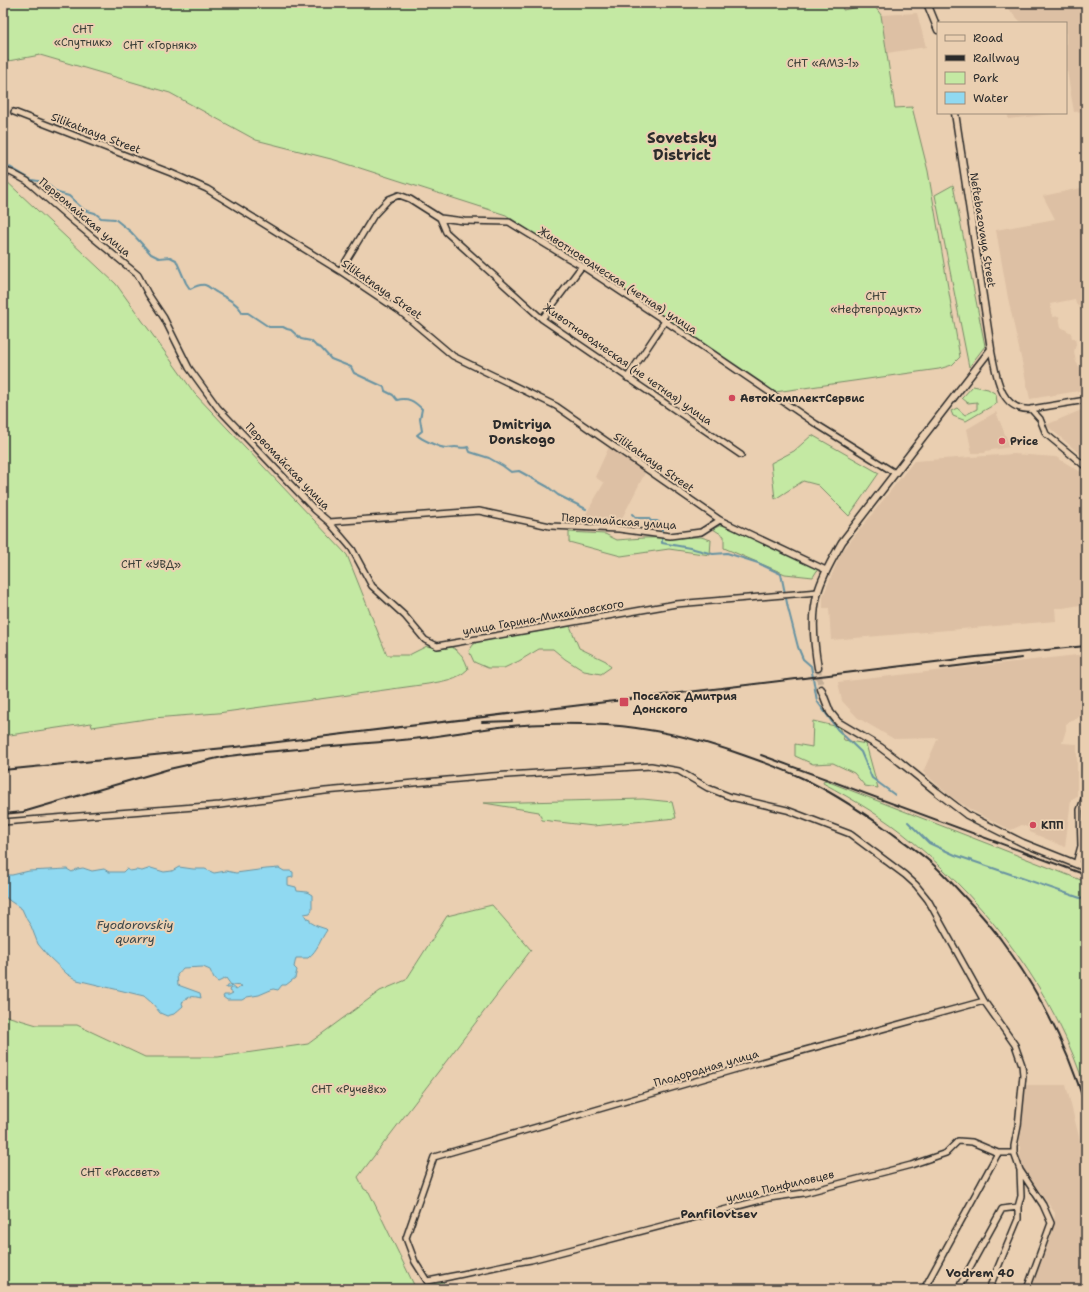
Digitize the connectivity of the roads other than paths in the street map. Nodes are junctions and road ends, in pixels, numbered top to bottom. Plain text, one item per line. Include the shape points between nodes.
1 (927, 3) edge
2 (937, 28) edge
3 (14, 112) dead end
4 (955, 114) edge
5 (3, 170) edge
6 (440, 218) junction
7 (582, 266) junction
8 (340, 271) junction
9 (542, 319) junction
10 (665, 321) junction
11 (991, 349) junction
12 (627, 378) junction
13 (1086, 400) edge
14 (1031, 409) junction
15 (742, 455) dead end
16 (1086, 467) edge
17 (895, 473) junction
18 (720, 520) junction
19 (329, 522) junction
20 (826, 570) junction
21 (818, 592) junction
22 (818, 668) tunnel mouth
23 (821, 689) tunnel mouth
24 (1086, 794) edge
25 (3, 822) edge
26 (1076, 864) junction
27 (1086, 868) edge
28 (984, 1001) junction
29 (998, 1153) junction
30 (1014, 1153) junction
31 (1020, 1170) junction
32 (1018, 1206) junction
33 (427, 1280) joint
34 (924, 1289) edge
35 (958, 1289) edge
36 (988, 1289) edge
37 (1027, 1289) edge

1 - 2 street
3 - 8 street, Silikatnaya Street via 207,189
4 - 11 street, Neftebazovaya Street
5 - 19 street, Первомайская улица via 27,180 138,275 164,318 189,368 218,408
6 - 7 street, Животноводческая (четная) улица via 509,222
6 - 8 street, Животноводческая (четная) улица via 410,199 399,196 389,199 374,215
6 - 9 street, Животноводческая (не четная) улица via 446,232
7 - 9 street
7 - 10 street, Животноводческая (четная) улица
8 - 18 street, Silikatnaya Street via 401,312 453,356 556,406
9 - 12 street, Животноводческая (не четная) улица
10 - 12 street
10 - 17 street, Животноводческая (четная) улица via 816,424
11 - 14 street via 998,382 1005,397 1016,408
11 - 17 street
12 - 15 street, Животноводческая (не четная) улица
13 - 14 street
14 - 16 street via 1040,420 1046,434
17 - 20 street via 842,542
18 - 19 street, Первомайская улица via 701,532 670,536 619,529 550,526 479,511
18 - 20 street, Silikatnaya Street
19 - 21 street, улица Гарина-Михайловского via 352,549 372,586 405,616 425,640 437,646 676,604
20 - 21 street
21 - 22 street via 814,631
23 - 26 street via 830,712 838,722 880,747 967,815 1023,844
24 - 26 street via 1080,810 1081,846
25 - 28 street via 220,805 325,791 492,776 651,766 669,768 731,797 787,810 850,834 916,885 928,900
26 - 27 street
28 - 30 street via 1015,1045 1022,1065
28 - 33 street, Плодородная улица via 747,1066 434,1157 406,1238 415,1262
29 - 30 street, улица Панфиловцев
29 - 33 street, улица Панфиловцев via 972,1142 958,1140 946,1153 911,1165 804,1193 769,1198 531,1260
29 - 34 street
30 - 31 street
31 - 32 street via 1021,1196
31 - 37 street via 1043,1205 1051,1223
32 - 35 street via 1002,1209
32 - 36 street via 1018,1219

